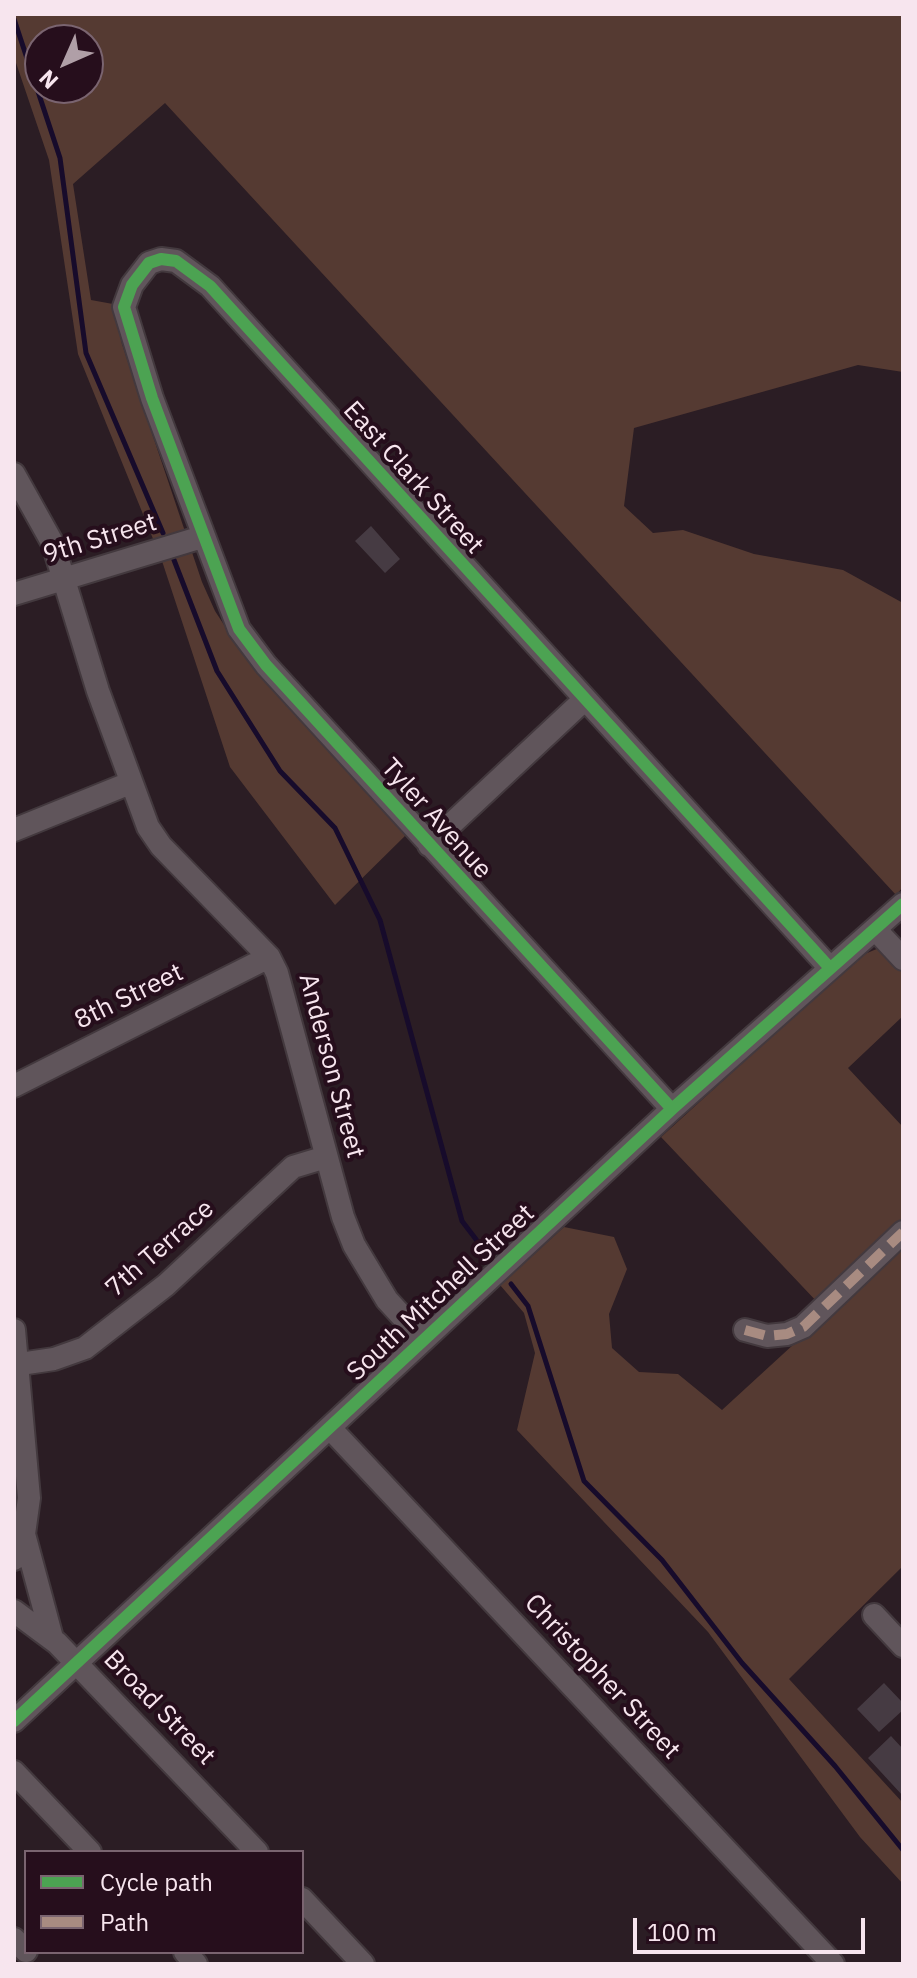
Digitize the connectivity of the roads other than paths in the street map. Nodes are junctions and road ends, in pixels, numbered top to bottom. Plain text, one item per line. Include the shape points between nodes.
1 (14, 474) edge
2 (202, 537) junction
3 (65, 578) junction
4 (14, 594) edge
5 (584, 700) junction
6 (130, 783) junction
7 (14, 830) edge
8 (429, 845) junction
9 (903, 904) edge
10 (875, 929) junction
11 (269, 957) junction
12 (903, 959) edge
13 (829, 967) junction
14 (14, 1086) edge
15 (672, 1109) junction
16 (326, 1157) junction
17 (903, 1232) edge
18 (14, 1330) edge
19 (745, 1330) dead end
20 (423, 1339) junction
21 (20, 1364) junction
22 (330, 1428) junction
23 (24, 1534) junction
24 (14, 1559) edge
25 (14, 1611) edge
26 (874, 1615) dead end
27 (52, 1638) junction
28 (903, 1646) edge
29 (76, 1662) junction
30 (14, 1721) edge
31 (14, 1772) edge
32 (88, 1850) edge
33 (255, 1850) edge
34 (304, 1901) edge
35 (363, 1964) edge
36 (833, 1964) edge

1 - 3 street, Anderson Street via 53,544
2 - 3 street, 9th Street
2 - 5 street, East Clark Street via 124,307 140,273 161,259 176,261 210,286
2 - 8 street, Tyler Avenue via 239,629
3 - 4 street, 9th Street
3 - 6 street, Anderson Street
5 - 8 street
5 - 13 street, East Clark Street
6 - 7 street
6 - 11 street, Anderson Street via 161,846
8 - 15 street, Tyler Avenue
9 - 10 street, South Mitchell Street
10 - 12 street
10 - 13 street, South Mitchell Street
11 - 14 street, 8th Street
11 - 16 street, Anderson Street via 302,1058
13 - 15 street, South Mitchell Street
15 - 20 street, South Mitchell Street
16 - 20 street, Anderson Street via 354,1245 387,1300
16 - 21 street, 7th Terrace via 293,1167 166,1285 85,1348
17 - 19 street via 803,1327 767,1336
18 - 21 street
20 - 22 street, South Mitchell Street
21 - 23 street via 29,1498
22 - 29 street, South Mitchell Street
22 - 36 street, Christopher Street
23 - 24 street
23 - 27 street
25 - 27 street, Broad Street
26 - 28 street
27 - 29 street, Broad Street
29 - 30 street, South Mitchell Street
29 - 33 street, Broad Street
31 - 32 street
34 - 35 street

